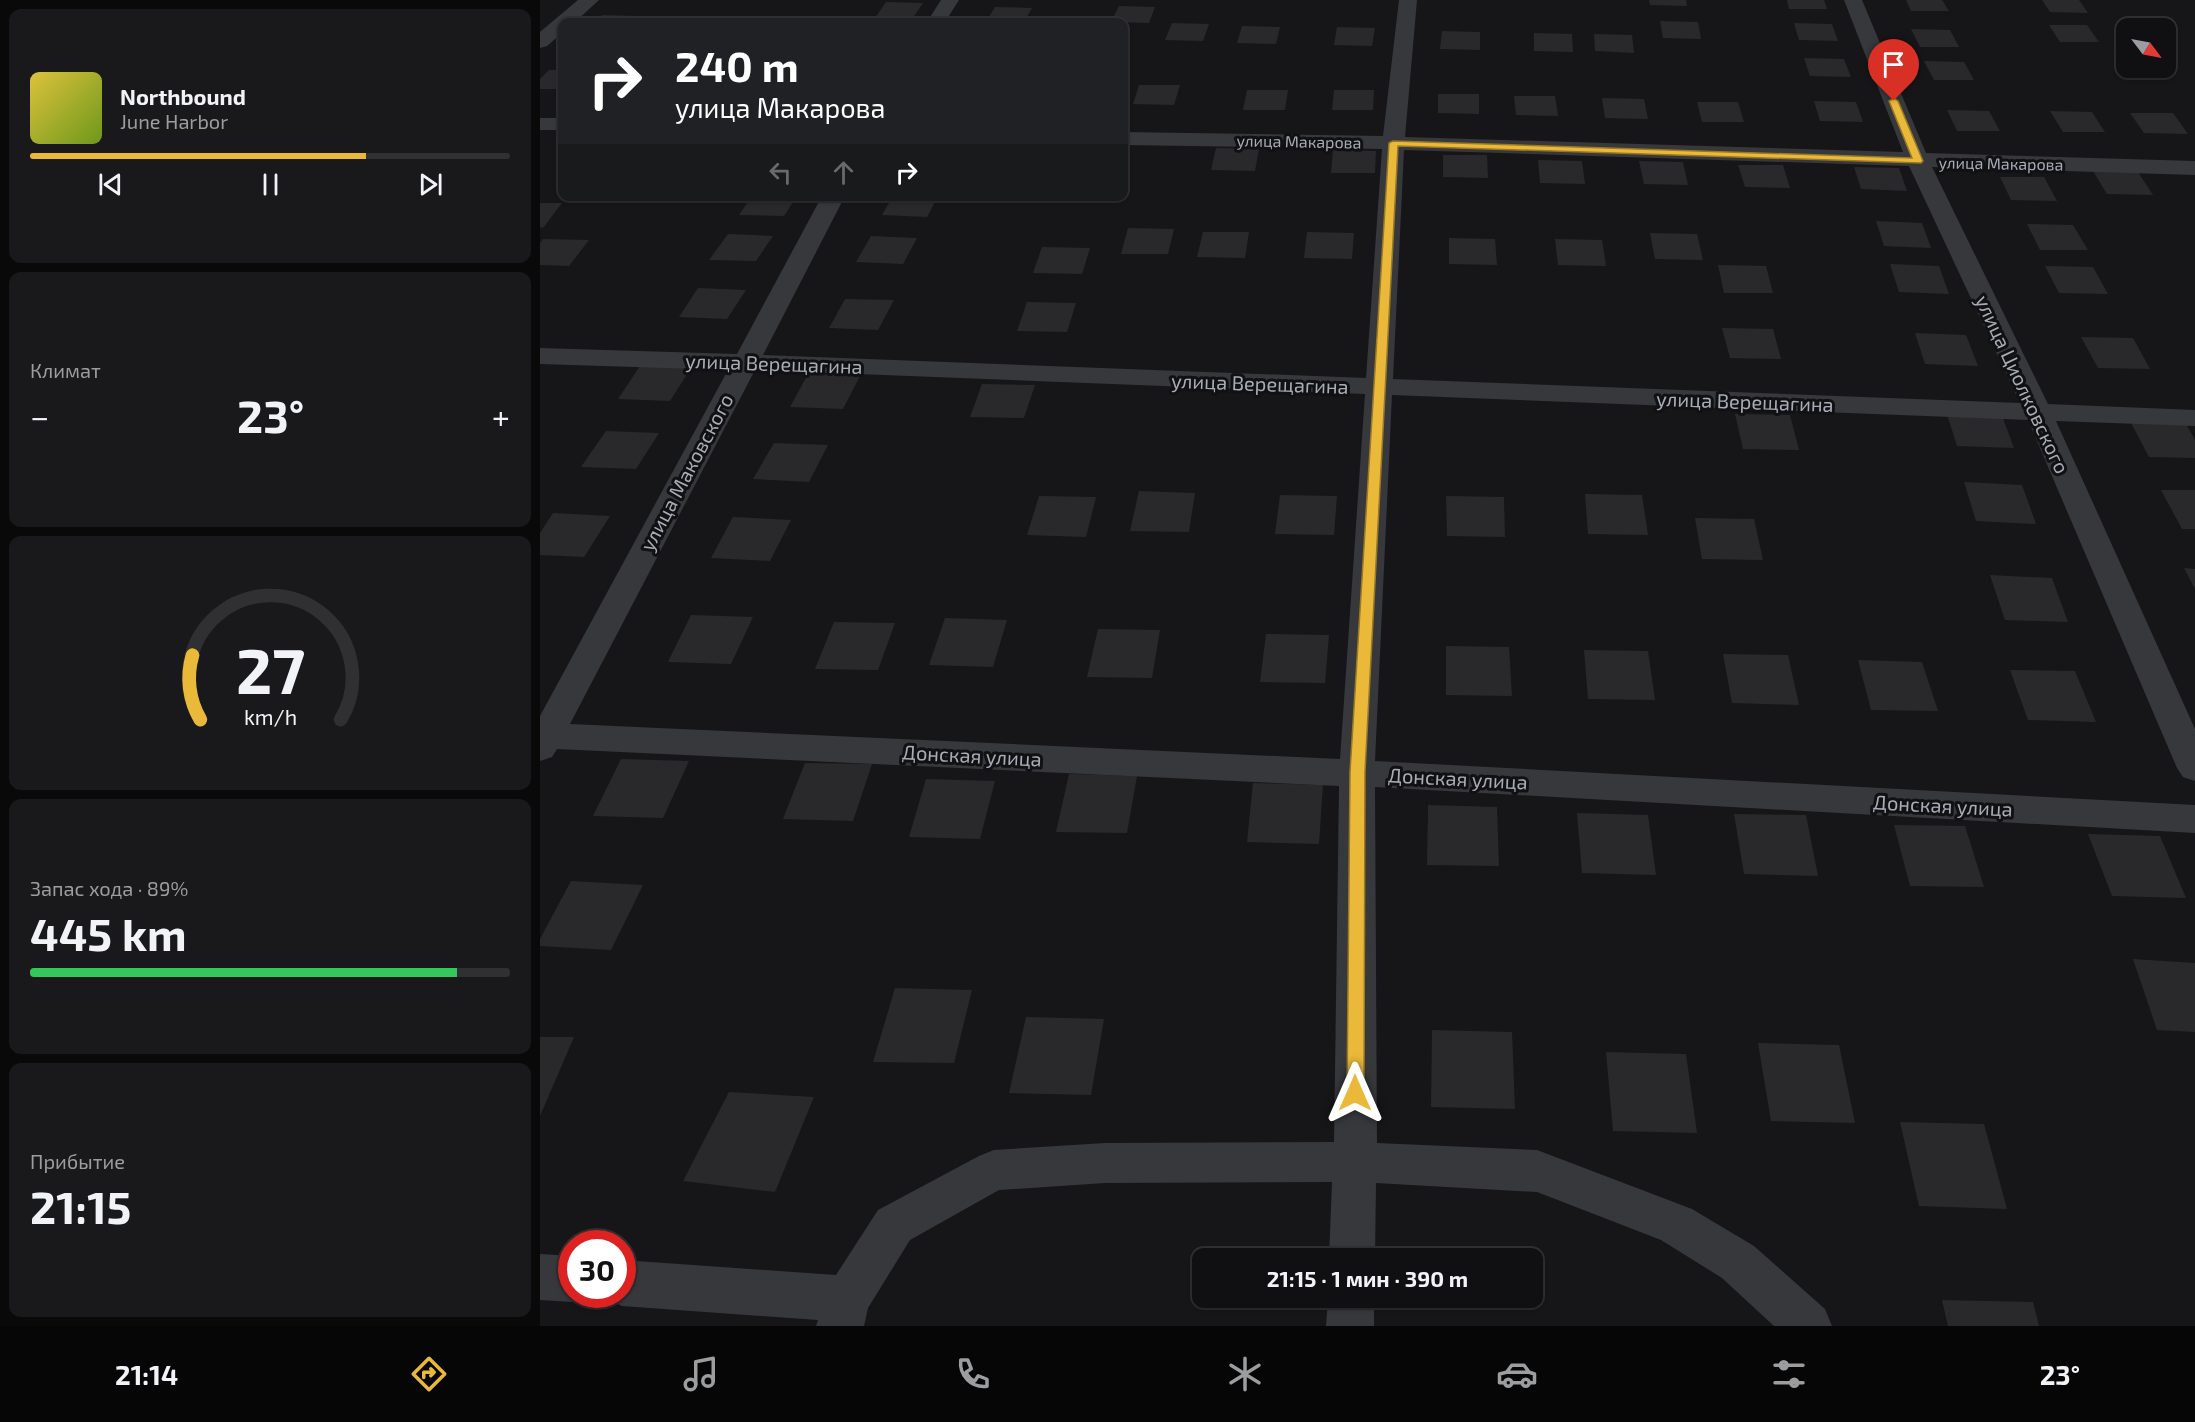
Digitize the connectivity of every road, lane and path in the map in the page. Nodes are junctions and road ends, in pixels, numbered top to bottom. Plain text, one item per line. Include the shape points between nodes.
1 (590, 0) edge
2 (950, 0) edge
3 (1408, 0) edge
4 (1853, 0) edge
5 (569, 18) edge
6 (939, 18) edge
7 (558, 27) edge
8 (540, 42) edge
9 (540, 124) edge
10 (558, 124) edge
11 (1128, 138) edge
12 (1393, 143) junction
13 (1918, 161) junction
14 (2195, 168) edge
15 (831, 201) edge
16 (540, 356) edge
17 (744, 362) junction
18 (1378, 387) junction
19 (2038, 412) junction
20 (2195, 418) edge
21 (542, 739) edge
22 (2195, 768) edge
23 (1357, 772) junction
24 (2195, 819) edge
25 (1355, 1162) junction
26 (1352, 1248) edge
27 (540, 1277) edge
28 (558, 1278) edge
29 (636, 1285) edge
30 (1350, 1308) edge
31 (843, 1312) edge
32 (1350, 1326) edge
33 (1808, 1326) edge

1 - 5 street
2 - 6 street
3 - 12 street
4 - 13 street, улица Циолковского
7 - 8 street
9 - 10 street
11 - 12 street, улица Макарова
12 - 13 street, улица Макарова
12 - 18 street
13 - 14 street, улица Макарова
13 - 19 street, улица Циолковского
15 - 17 street, улица Маковского
16 - 17 street, улица Верещагина
17 - 18 street, улица Верещагина
17 - 21 street, улица Маковского
18 - 19 street, улица Верещагина
18 - 23 street
19 - 20 street, улица Верещагина
19 - 22 street, улица Циолковского
21 - 23 street, Донская улица
23 - 24 street, Донская улица
23 - 25 street
25 - 26 street
25 - 31 street via 1105,1163 994,1170 894,1226
25 - 33 street via 1537,1171 1676,1224 1738,1262
27 - 28 street
29 - 31 street
30 - 32 street

